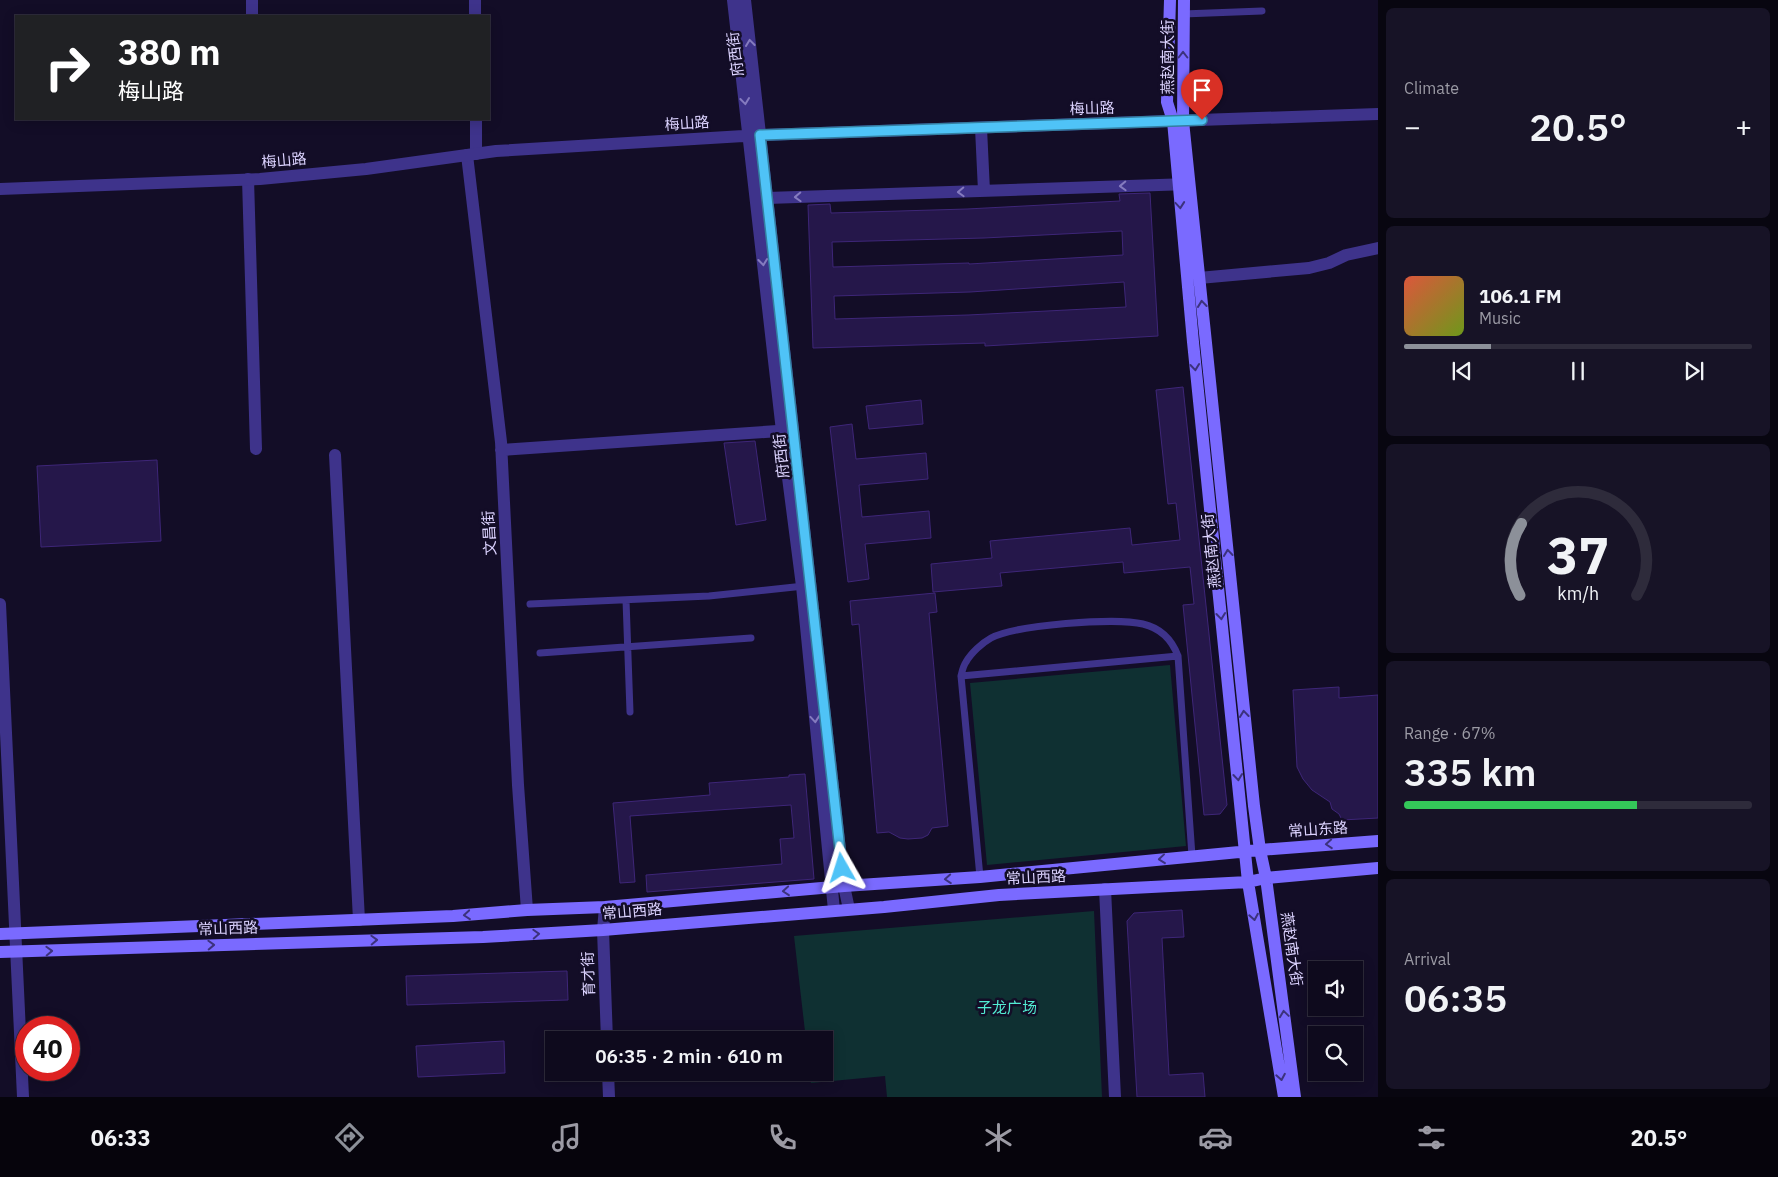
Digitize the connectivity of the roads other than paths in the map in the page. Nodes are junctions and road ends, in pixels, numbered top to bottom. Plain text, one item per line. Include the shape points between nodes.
1 (252, 0) edge
2 (475, 0) edge
3 (733, 0) edge
4 (745, 0) edge
5 (1170, 0) edge
6 (1184, 0) edge
7 (1262, 11) dead end
8 (1183, 14) junction
9 (252, 15) edge
10 (475, 15) edge
11 (1378, 114) edge
12 (476, 120) edge
13 (1178, 121) junction
14 (981, 128) junction
15 (755, 135) junction
16 (472, 154) junction
17 (248, 179) junction
18 (1184, 184) junction
19 (0, 188) edge
20 (984, 191) junction
21 (767, 198) junction
22 (1378, 248) edge
23 (1199, 278) junction
24 (788, 431) junction
25 (256, 449) dead end
26 (501, 450) junction
27 (335, 455) dead end
28 (807, 586) junction
29 (626, 600) junction
30 (0, 604) edge
31 (530, 604) dead end
32 (751, 638) dead end
33 (628, 647) junction
34 (540, 653) dead end
35 (1178, 656) junction
36 (961, 676) junction
37 (630, 712) dead end
38 (1378, 841) edge
39 (1260, 850) junction
40 (1245, 851) junction
41 (1192, 856) junction
42 (1378, 868) edge
43 (980, 877) junction
44 (1266, 878) junction
45 (1248, 882) junction
46 (844, 886) junction
47 (831, 887) junction
48 (1106, 889) junction
49 (605, 907) junction
50 (849, 908) junction
51 (527, 910) junction
52 (834, 910) junction
53 (359, 920) junction
54 (603, 930) junction
55 (16, 933) junction
56 (0, 934) edge
57 (0, 952) edge
58 (16, 952) junction
59 (607, 1031) edge
60 (608, 1081) edge
61 (23, 1097) edge
62 (609, 1097) edge
63 (1115, 1097) edge
64 (1284, 1097) edge
65 (1295, 1097) edge

1 - 9 street
2 - 10 street
3 -> 15 street
15 -> 4 street, 府西街
5 - 13 main road via 1167,102
6 - 8 main road, 燕赵南大街
7 - 8 lane
13 -> 8 main road, 燕赵南大街
11 - 13 street, 梅山路
12 - 16 street, 文昌街
13 - 14 street, 梅山路
13 - 18 main road, 燕赵南大街
14 - 15 street, 梅山路
14 - 20 street
15 - 16 street, 梅山路
15 - 21 street, 府西街
15 -> 24 street
16 - 17 street, 梅山路
16 - 26 street, 文昌街
17 - 19 street, 梅山路
17 - 25 street
18 -> 20 street
18 - 23 main road, 燕赵南大街
18 -> 40 main road via 1193,342
20 -> 21 street
21 - 24 street, 府西街
22 - 23 street via 1309,268
39 -> 23 main road, 燕赵南大街
24 - 26 street
24 - 28 street, 府西街
26 - 51 street, 文昌街
27 - 53 street
28 - 29 lane
28 - 46 street, 府西街
28 -> 47 street
29 - 31 lane
29 - 33 lane
30 - 55 street
32 - 33 lane
33 - 34 lane
33 - 37 lane
35 - 36 lane
35 - 36 lane via 1174,645 1162,633 1144,624 1114,621 1045,626 991,638 965,662
35 - 41 lane
36 - 43 lane
38 -> 39 main road, 常山东路
39 - 40 main road, 常山西路
39 - 44 main road, 燕赵南大街
40 - 41 main road, 常山西路
40 - 45 main road
41 -> 43 main road, 常山西路
42 - 44 main road
43 -> 46 main road, 常山西路
44 - 45 main road, 常山西路
65 -> 44 main road, 燕赵南大街
45 - 48 main road, 常山西路
45 -> 64 main road
46 - 47 main road, 常山西路
46 - 50 street, 府西街
47 -> 49 main road, 常山西路
47 - 52 street
48 - 50 main road, 常山西路
48 - 63 street
49 - 51 main road, 常山西路
49 - 54 street, 育才街
50 - 52 main road, 常山西路
51 -> 53 main road, 常山西路
52 - 54 main road, 常山西路
53 - 55 main road, 常山西路
58 -> 54 main road, 常山西路 via 483,937
54 - 59 street, 育才街
55 - 56 main road, 常山西路
55 - 58 street
57 - 58 main road, 常山西路
58 - 61 street
60 - 62 street

